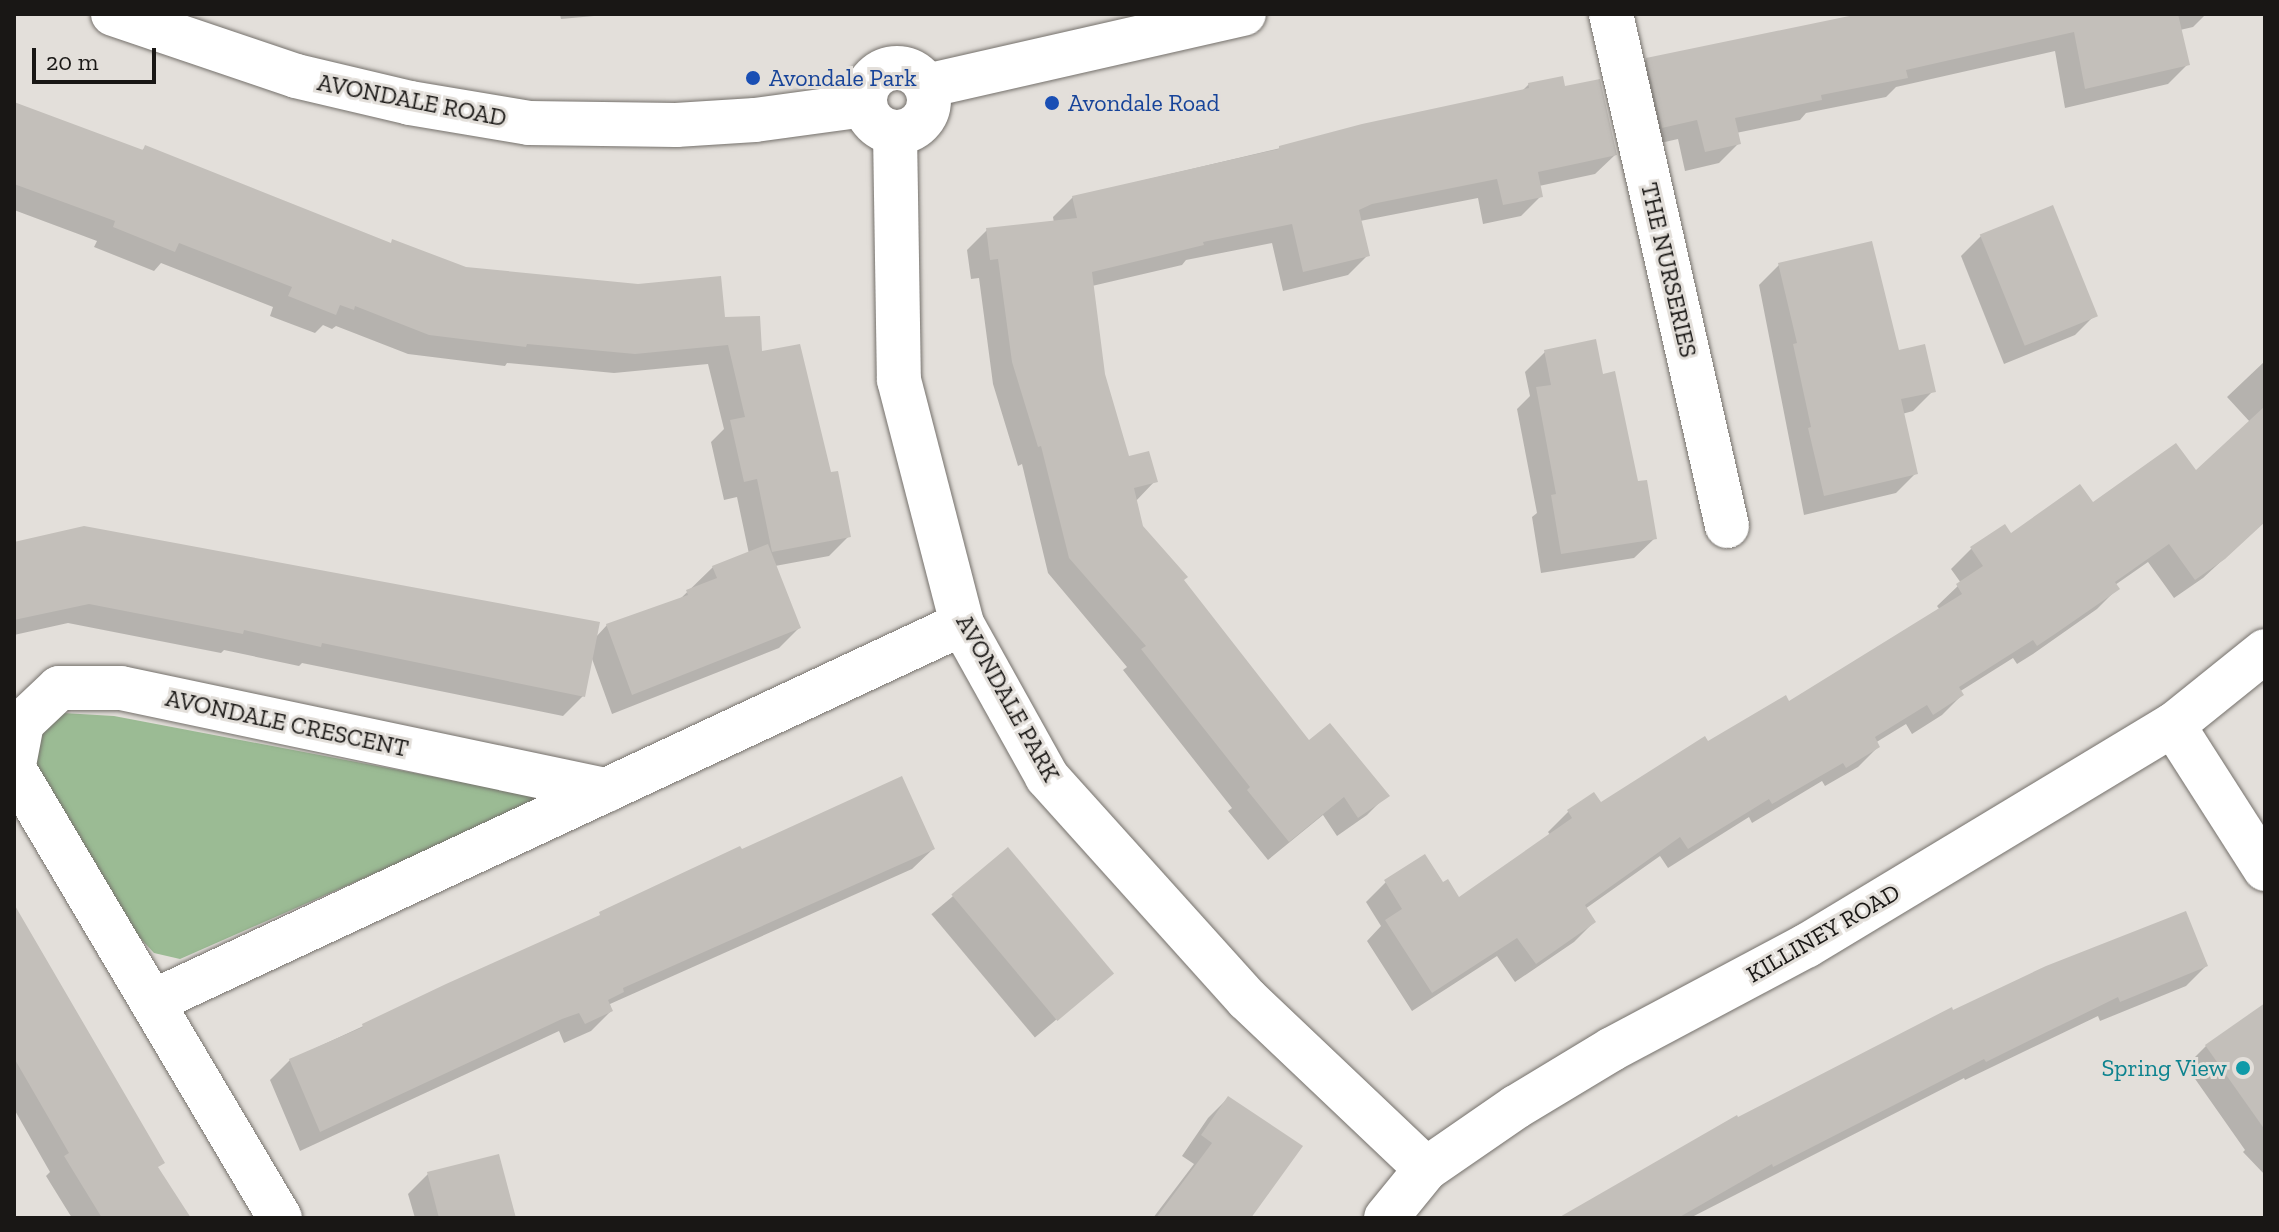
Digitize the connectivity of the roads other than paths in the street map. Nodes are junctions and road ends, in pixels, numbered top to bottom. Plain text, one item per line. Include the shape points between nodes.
1 (113, 14) edge
2 (1244, 14) edge
3 (1611, 14) edge
4 (876, 118) junction
5 (1727, 526) dead end
6 (962, 624) junction
7 (2265, 651) edge
8 (2173, 725) junction
9 (14, 767) edge
10 (606, 790) junction
11 (2265, 869) edge
12 (152, 1002) junction
13 (1426, 1169) junction
14 (280, 1218) edge
15 (1386, 1218) edge

1 - 4 street, AVONDALE ROAD via 296,76 529,123 676,125
2 - 4 street, AVONDALE ROAD via 926,86 929,108 916,126
3 - 5 street, THE NURSERIES
4 - 6 street, AVONDALE PARK via 899,380
6 - 10 street
6 - 13 street, AVONDALE PARK via 1047,777 1247,999
7 - 8 street, KILLINEY ROAD
8 - 11 street
8 - 13 street, KILLINEY ROAD via 1806,946 1600,1056
9 - 10 street, AVONDALE CRESCENT via 22,723 59,688 121,688
9 - 12 street, AVONDALE CRESCENT
10 - 12 street
12 - 14 street, AVONDALE CRESCENT
13 - 15 street, KILLINEY ROAD

